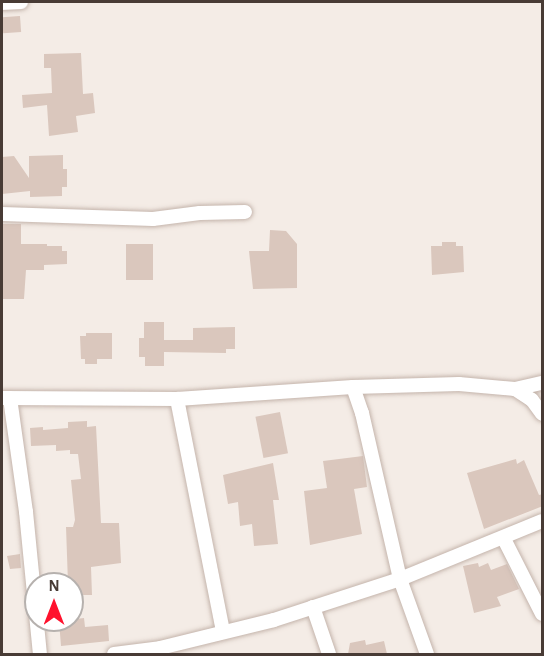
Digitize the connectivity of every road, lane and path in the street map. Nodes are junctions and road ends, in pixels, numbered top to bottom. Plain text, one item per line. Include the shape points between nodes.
1 (21, 2) edge
2 (2, 3) edge
3 (245, 212) dead end
4 (2, 214) edge
5 (543, 383) edge
6 (353, 387) junction
7 (515, 389) junction
8 (6, 398) edge
9 (177, 399) junction
10 (543, 414) edge
11 (543, 521) edge
12 (504, 539) junction
13 (400, 579) junction
14 (313, 608) junction
15 (543, 614) edge
16 (223, 631) junction
17 (160, 648) junction
18 (40, 654) edge
19 (114, 654) edge
20 (175, 654) edge
21 (329, 654) edge
22 (427, 654) edge

1 - 2 street
3 - 4 street via 153,219
5 - 7 street
6 - 7 street via 459,384
6 - 9 street
6 - 13 street
7 - 10 street via 532,400
8 - 9 street
8 - 18 street via 26,512
9 - 16 street
11 - 12 street
12 - 13 street
12 - 15 street
13 - 14 street
13 - 22 street
14 - 16 street
14 - 21 street
16 - 17 street
17 - 19 street
17 - 20 street

